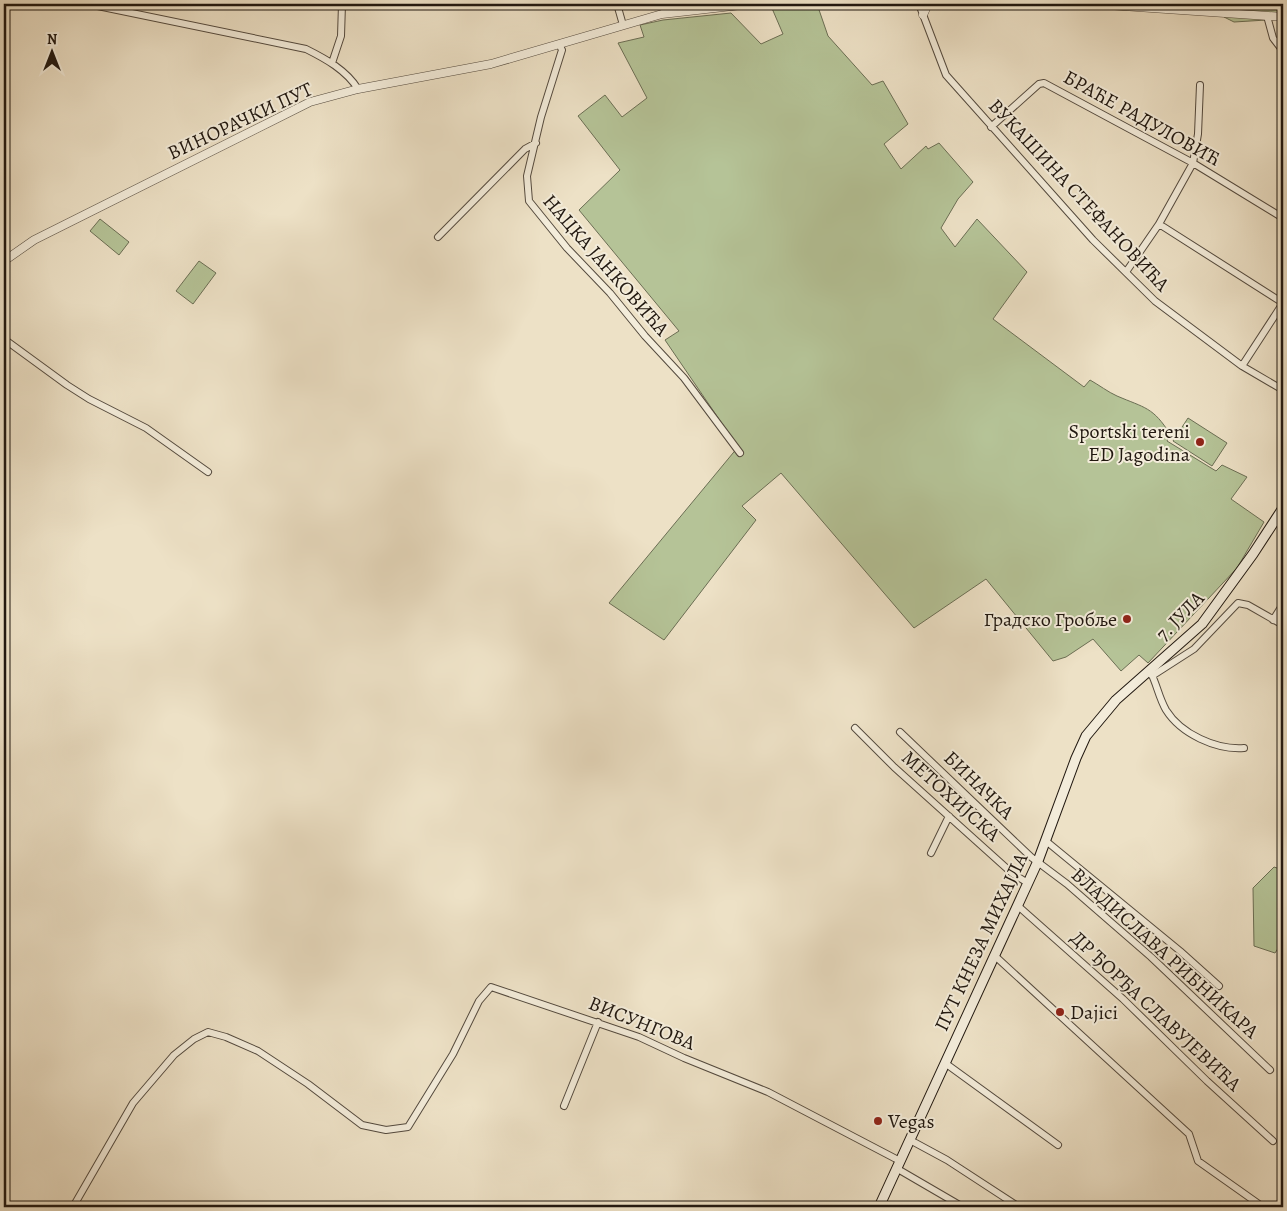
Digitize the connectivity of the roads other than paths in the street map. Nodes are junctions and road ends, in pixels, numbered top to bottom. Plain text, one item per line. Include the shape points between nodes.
1 (88, 4) edge
2 (342, 4) edge
3 (617, 4) edge
4 (750, 4) edge
5 (919, 4) edge
6 (928, 4) edge
7 (1093, 4) edge
8 (1203, 8) edge
9 (923, 15) junction
10 (1267, 16) junction
11 (1283, 17) edge
12 (623, 26) junction
13 (559, 44) junction
14 (1283, 51) edge
15 (332, 63) junction
16 (1200, 85) dead end
17 (358, 89) junction
18 (990, 127) junction
19 (536, 143) junction
20 (1193, 163) junction
21 (1283, 218) edge
22 (1159, 224) junction
23 (438, 237) dead end
24 (4, 261) edge
25 (1126, 272) junction
26 (1283, 303) edge
27 (4, 339) edge
28 (1242, 366) junction
29 (1283, 390) edge
30 (740, 453) dead end
31 (208, 472) dead end
32 (1283, 508) edge
33 (1283, 604) edge
34 (1273, 620) junction
35 (1283, 625) edge
36 (1151, 673) junction
37 (855, 728) dead end
38 (900, 732) dead end
39 (1086, 736) joint
40 (1244, 748) dead end
41 (949, 816) junction
42 (1046, 841) junction
43 (931, 853) dead end
44 (1038, 861) junction
45 (1028, 883) junction
46 (1018, 906) junction
47 (995, 956) junction
48 (1219, 986) dead end
49 (598, 1022) junction
50 (945, 1063) junction
51 (1270, 1070) dead end
52 (564, 1106) dead end
53 (910, 1140) junction
54 (1273, 1141) dead end
55 (1058, 1145) dead end
56 (898, 1165) junction
57 (73, 1207) edge
58 (879, 1207) edge
59 (963, 1207) edge
60 (1019, 1207) edge
61 (1263, 1207) edge

1 - 15 street via 291,45
2 - 15 street via 342,36
3 - 12 street
4 - 12 street, ВИНОРАЧКИ ПУТ via 662,14
5 - 9 street, ВУКАШИНА СТЕФАНОВИЋА
6 - 9 street
7 - 8 street
8 - 10 street
9 - 18 street, ВУКАШИНА СТЕФАНОВИЋА via 946,75
10 - 11 street
10 - 14 street via 1270,31
12 - 13 street, ВИНОРАЧКИ ПУТ
13 - 17 street, ВИНОРАЧКИ ПУТ via 492,64
13 - 19 street, НАЦКА ЈАНКОВИЋА via 562,50
15 - 17 street via 352,79
16 - 20 street
17 - 24 street, ВИНОРАЧКИ ПУТ via 310,102 34,240
18 - 20 street, БРАЋЕ РАДУЛОВИЋ via 1039,84 1044,84
18 - 25 street, ВУКАШИНА СТЕФАНОВИЋА
19 - 23 street via 525,149
19 - 30 street, НАЦКА ЈАНКОВИЋА via 527,176 529,201 684,378
20 - 21 street, БРАЋЕ РАДУЛОВИЋ
20 - 22 street
22 - 25 street
22 - 26 street
25 - 28 street, ВУКАШИНА СТЕФАНОВИЋА via 1155,301
26 - 28 street
27 - 31 street via 89,400 146,428
28 - 29 street, ВУКАШИНА СТЕФАНОВИЋА
32 - 36 main road, 7. ЈУЛА via 1211,613
33 - 34 street
34 - 35 street
34 - 36 street via 1248,605 1238,603 1194,648
36 - 39 main road, 7. ЈУЛА via 1110,706
36 - 40 street via 1159,697 1175,721 1218,746
37 - 41 street, МЕТОХИЈСКА
38 - 44 street, БИНАЧКА
39 - 42 main road, ПУТ КНЕЗА МИХАЈЛА
41 - 43 street
41 - 45 street, МЕТОХИЈСКА via 1013,874
42 - 44 main road, ПУТ КНЕЗА МИХАЈЛА
42 - 48 street
44 - 45 main road, ПУТ КНЕЗА МИХАЈЛА
44 - 51 street, ВЛАДИСЛАВА РИБНИКАРА via 1151,958
45 - 46 main road, ПУТ КНЕЗА МИХАЈЛА
46 - 47 main road, ПУТ КНЕЗА МИХАЈЛА
46 - 54 street, ДР ЂОРЂА СЛАВУЈЕВИЋА
47 - 50 main road, ПУТ КНЕЗА МИХАЈЛА
47 - 61 street via 1189,1134 1198,1161
49 - 52 street
49 - 56 street, ВИСУНГОВА via 639,1036 768,1092
49 - 57 street, ВИСУНГОВА via 491,987 479,1001 453,1054 408,1127 386,1130 362,1125 258,1051 226,1036 208,1032 174,1055 134,1103
50 - 53 main road, ПУТ КНЕЗА МИХАЈЛА
50 - 55 street
53 - 56 main road, ПУТ КНЕЗА МИХАЈЛА
53 - 60 street
56 - 58 main road, ПУТ КНЕЗА МИХАЈЛА
56 - 59 street, ВИСУНГОВА

